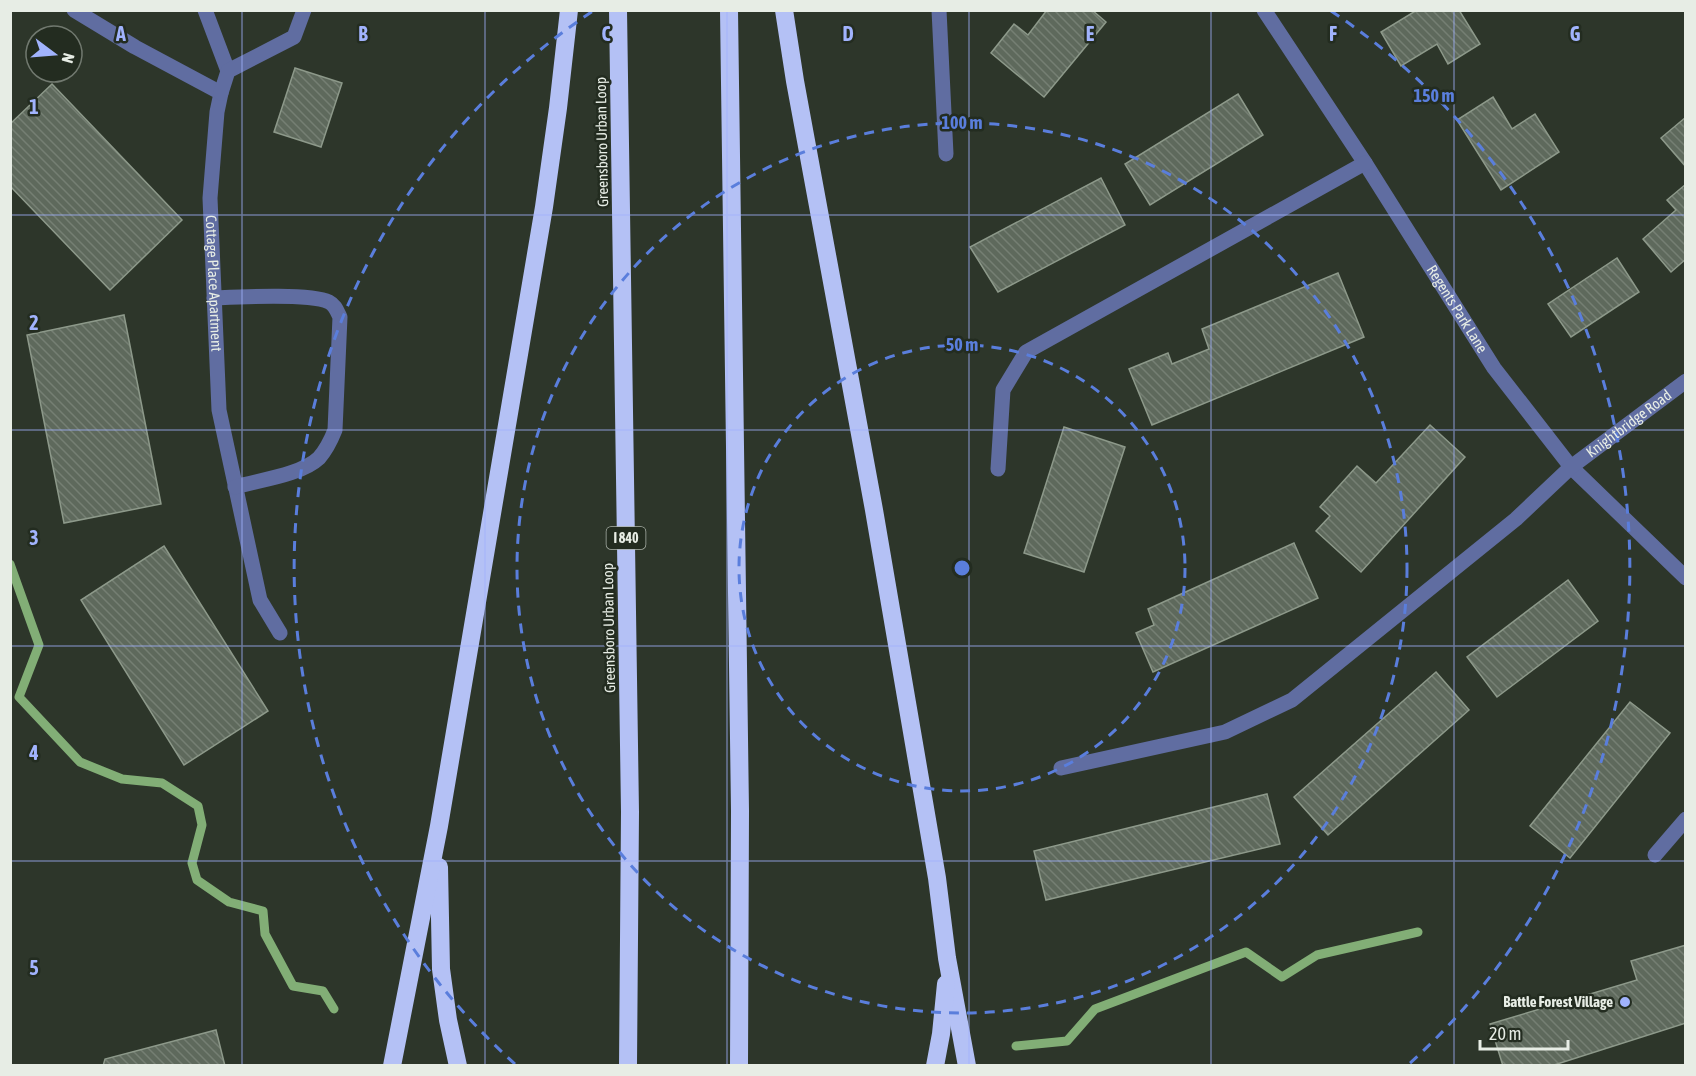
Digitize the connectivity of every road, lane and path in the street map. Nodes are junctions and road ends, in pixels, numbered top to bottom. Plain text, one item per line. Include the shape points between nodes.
1 (74, 10) edge
2 (205, 10) edge
3 (304, 10) edge
4 (569, 10) edge
5 (618, 10) edge
6 (729, 10) edge
7 (784, 10) edge
8 (939, 10) edge
9 (1264, 10) edge
10 (228, 71) junction
11 (221, 93) junction
12 (946, 154) dead end
13 (1365, 163) junction
14 (214, 298) junction
15 (1686, 381) edge
16 (1571, 467) junction
17 (998, 469) dead end
18 (235, 487) junction
19 (1686, 578) edge
20 (280, 633) dead end
21 (1061, 768) dead end
22 (1686, 819) edge
23 (439, 826) junction
24 (1655, 855) dead end
25 (947, 958) junction
26 (392, 1065) edge
27 (458, 1065) edge
28 (628, 1065) edge
29 (739, 1065) edge
30 (935, 1065) edge
31 (967, 1065) edge

1 - 11 street
2 - 10 street
3 - 10 street via 294,37
4 - 23 highway via 544,207
5 - 28 highway, Greensboro Urban Loop / I 840 via 630,812
6 - 29 highway via 740,799
7 - 25 highway via 938,878
8 - 12 street
9 - 13 street, Regents Park Lane
10 - 11 street, Cottage Place Apartment
11 - 14 street, Cottage Place Apartment via 210,198
13 - 16 street, Regents Park Lane via 1494,368
13 - 17 street via 1026,352 1003,390
14 - 18 street, Cottage Place Apartment via 219,410
14 - 18 street via 319,299 334,305 339,317 335,430 329,445 304,469
15 - 16 street, Knightbridge Road
16 - 19 street, Regents Park Lane
16 - 21 street, Knightbridge Road via 1516,519 1292,700 1226,732
18 - 20 street, Cottage Place Apartment via 260,600
22 - 24 street
23 - 26 highway
23 - 27 highway via 441,969
25 - 30 highway
25 - 31 highway

